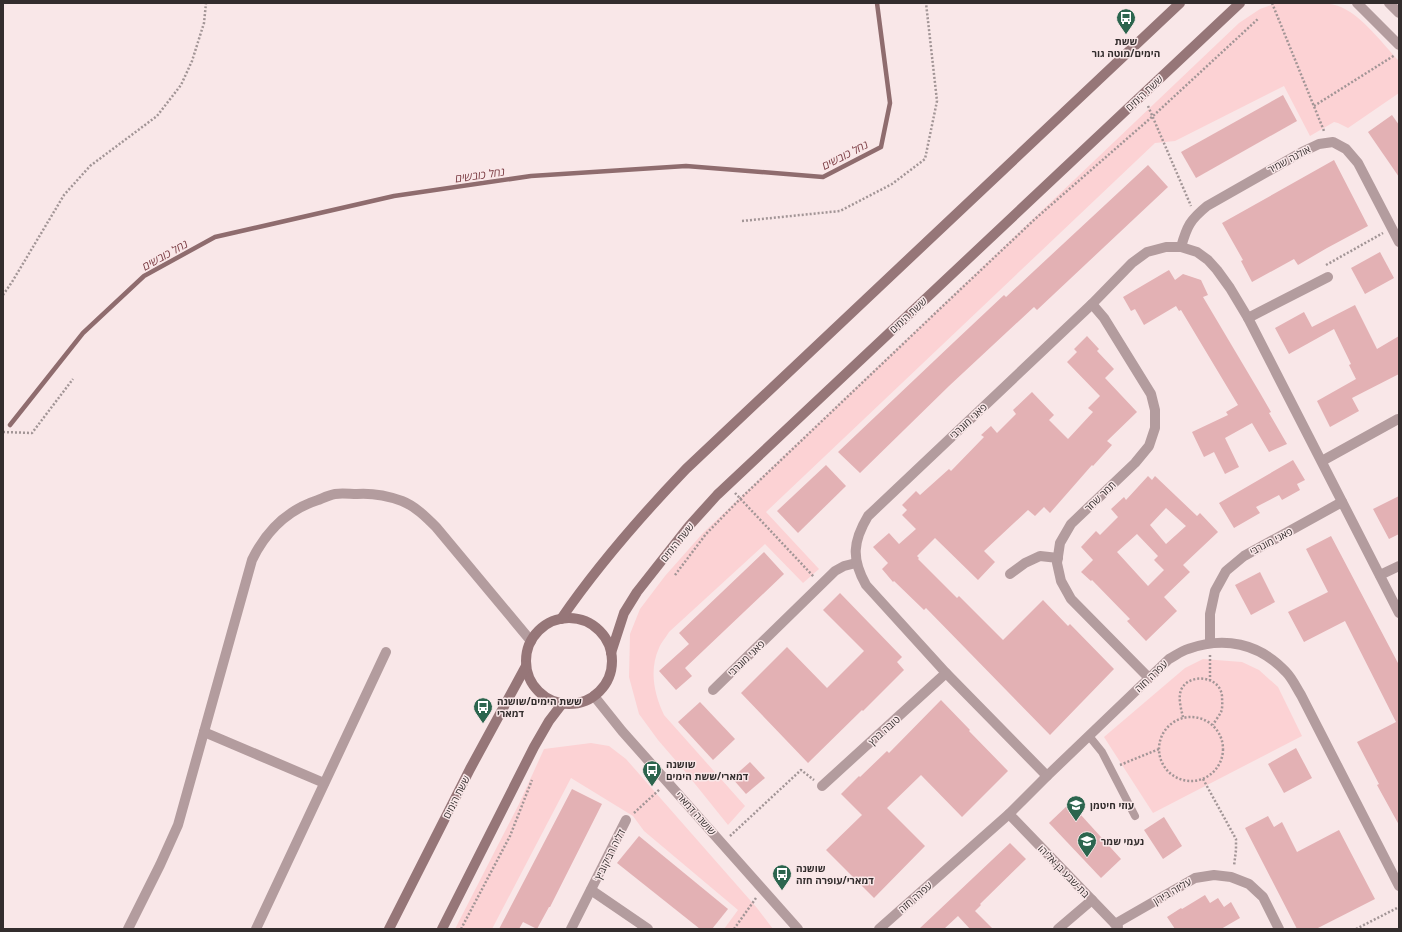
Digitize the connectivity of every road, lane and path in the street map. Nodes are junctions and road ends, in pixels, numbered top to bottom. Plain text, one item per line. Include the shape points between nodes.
1 (206, 3) edge
2 (926, 3) edge
3 (1180, 3) edge
4 (1240, 3) edge
5 (1272, 3) edge
6 (1357, 3) edge
7 (1389, 3) edge
8 (1399, 13) edge
9 (1259, 18) dead end
10 (1399, 45) edge
11 (1399, 53) edge
12 (1143, 94) junction
13 (1314, 106) junction
14 (1153, 116) junction
15 (1328, 143) junction
16 (1195, 216) junction
17 (742, 221) dead end
18 (1392, 228) junction
19 (1399, 242) edge
20 (1181, 247) junction
21 (1328, 277) joint
22 (3, 295) edge
23 (1092, 304) junction
24 (1248, 318) junction
25 (73, 380) dead end
26 (1398, 419) dead end
27 (3, 432) edge
28 (1322, 461) junction
29 (728, 486) junction
30 (740, 499) junction
31 (1342, 502) junction
32 (1058, 558) junction
33 (856, 563) junction
34 (1399, 566) edge
35 (1010, 574) dead end
36 (675, 575) dead end
37 (1380, 575) junction
38 (822, 584) junction
39 (1399, 613) edge
40 (561, 619) junction
41 (531, 641) junction
42 (1210, 643) junction
43 (386, 652) dead end
44 (611, 654) junction
45 (526, 666) junction
46 (946, 673) junction
47 (1149, 678) junction
48 (1210, 680) junction
49 (713, 690) dead end
50 (594, 696) junction
51 (562, 704) junction
52 (1182, 717) junction
53 (1213, 725) junction
54 (204, 732) junction
55 (1089, 736) junction
56 (1159, 749) junction
57 (1111, 770) junction
58 (1046, 776) junction
59 (534, 777) dead end
60 (1203, 779) junction
61 (667, 782) junction
62 (324, 783) junction
63 (822, 786) joint
64 (1009, 814) junction
65 (1135, 816) dead end
66 (626, 820) joint
67 (722, 843) junction
68 (1232, 877) junction
69 (1399, 886) edge
70 (762, 888) junction
71 (591, 890) junction
72 (1092, 900) junction
73 (1399, 907) edge
74 (1117, 926) edge
75 (128, 929) edge
76 (256, 929) edge
77 (389, 929) edge
78 (442, 929) edge
79 (461, 929) edge
80 (571, 929) edge
81 (648, 929) edge
82 (734, 929) edge
83 (798, 929) edge
84 (879, 929) edge
85 (1058, 929) edge
86 (1280, 929) edge
87 (1356, 929) edge

1 - 22 path via 204,23 181,85 157,116 90,166 64,195
2 - 17 path via 937,102 925,159 892,184 840,211
3 - 40 main road via 686,468 626,533
4 - 12 main road, ששת הימים
5 - 13 path
6 - 10 street
7 - 8 street
9 - 14 path
11 - 13 path
12 - 14 path
12 - 29 main road, ששת הימים
13 - 15 path
14 - 16 path
14 - 30 path via 1035,219
15 - 16 street, אולגה שמיר via 1302,152 1207,206
15 - 18 street via 1333,142 1346,149 1358,163
16 - 20 street, אולגה שמיר via 1187,227
18 - 19 street
18 - 21 path via 1322,268
20 - 23 street, פאני מוגרבי via 1166,247 1147,252 1132,263
20 - 24 street, פאני מוגרבי via 1197,252 1208,260 1230,288
21 - 24 street
23 - 32 street, תמר שחר via 1104,318 1151,394 1155,410 1155,428 1149,446 1136,462 1071,524 1060,543
23 - 33 street, פאני מוגרבי via 868,516 860,530 856,546
24 - 28 street, פאני מוגרבי
25 - 27 path via 32,433
26 - 28 street
28 - 31 street, פאני מוגרבי
29 - 30 path
29 - 44 main road, ששת הימים via 689,526 638,592 624,613
30 - 36 path via 706,534
30 - 38 path
31 - 37 street, פאני מוגרבי
31 - 42 street, פאני מוגרבי via 1244,556 1226,571 1215,591 1210,614
32 - 35 street via 1040,556
32 - 47 street, תמר שחר via 1061,581 1071,599
33 - 38 street, פאני מוגרבי via 835,571
33 - 46 street via 866,585
34 - 37 street
37 - 39 street, פאני מוגרבי
38 - 49 street, פאני מוגרבי
40 - 41 main road via 549,623
40 - 44 main road via 575,618 588,622 603,635
41 - 45 main road
41 - 54 street via 436,527 420,512 403,501 384,496 334,494 304,505 283,518 258,547 252,560
42 - 47 street, עפרה חזה via 1187,649 1169,659
42 - 48 path
42 - 69 street, עפרה חזה via 1234,643 1251,647 1286,672 1301,695
43 - 62 street
44 - 50 main road via 612,666 609,677 603,688
45 - 51 main road via 530,680 538,691 549,700
45 - 77 main road, ששת הימים via 470,769
46 - 58 street
46 - 63 street, טובה ברץ
47 - 55 street, עפרה חזה
48 - 52 path via 1195,680 1186,683 1181,689
48 - 53 path via 1221,689 1222,701 1221,711
50 - 51 main road via 584,702
50 - 61 street, שושנה דמארי
51 - 78 main road via 534,747
52 - 53 path via 1193,716
52 - 56 path via 1165,730 1160,739
53 - 60 path via 1220,733 1223,755 1213,773
54 - 62 street
54 - 75 street via 178,825
55 - 57 lane via 1102,752
55 - 58 street, עפרה חזה
56 - 57 path
56 - 60 path via 1160,760 1173,776 1183,780
57 - 65 lane
58 - 64 street, עפרה חזה
59 - 79 path via 510,836
60 - 68 path via 1236,839
61 - 66 path
61 - 67 street, שושנה דמארי
62 - 76 street
63 - 67 path via 801,770
64 - 72 street, בת-שבע בן-אליהו
64 - 84 street, עפרה חזה
66 - 71 street, 'דליה רביקוביץ
67 - 70 street, שושנה דמארי
68 - 74 street, עליזה בירון via 1214,875 1195,878
68 - 86 street, עליזה בירון via 1249,884 1263,897
70 - 82 path
70 - 83 street, שושנה דמארי
71 - 80 street, 'דליה רביקוביץ
71 - 81 street, 'דליה רביקוביץ
72 - 74 street, בת-שבע בן-אליהו
72 - 85 street
73 - 87 path

